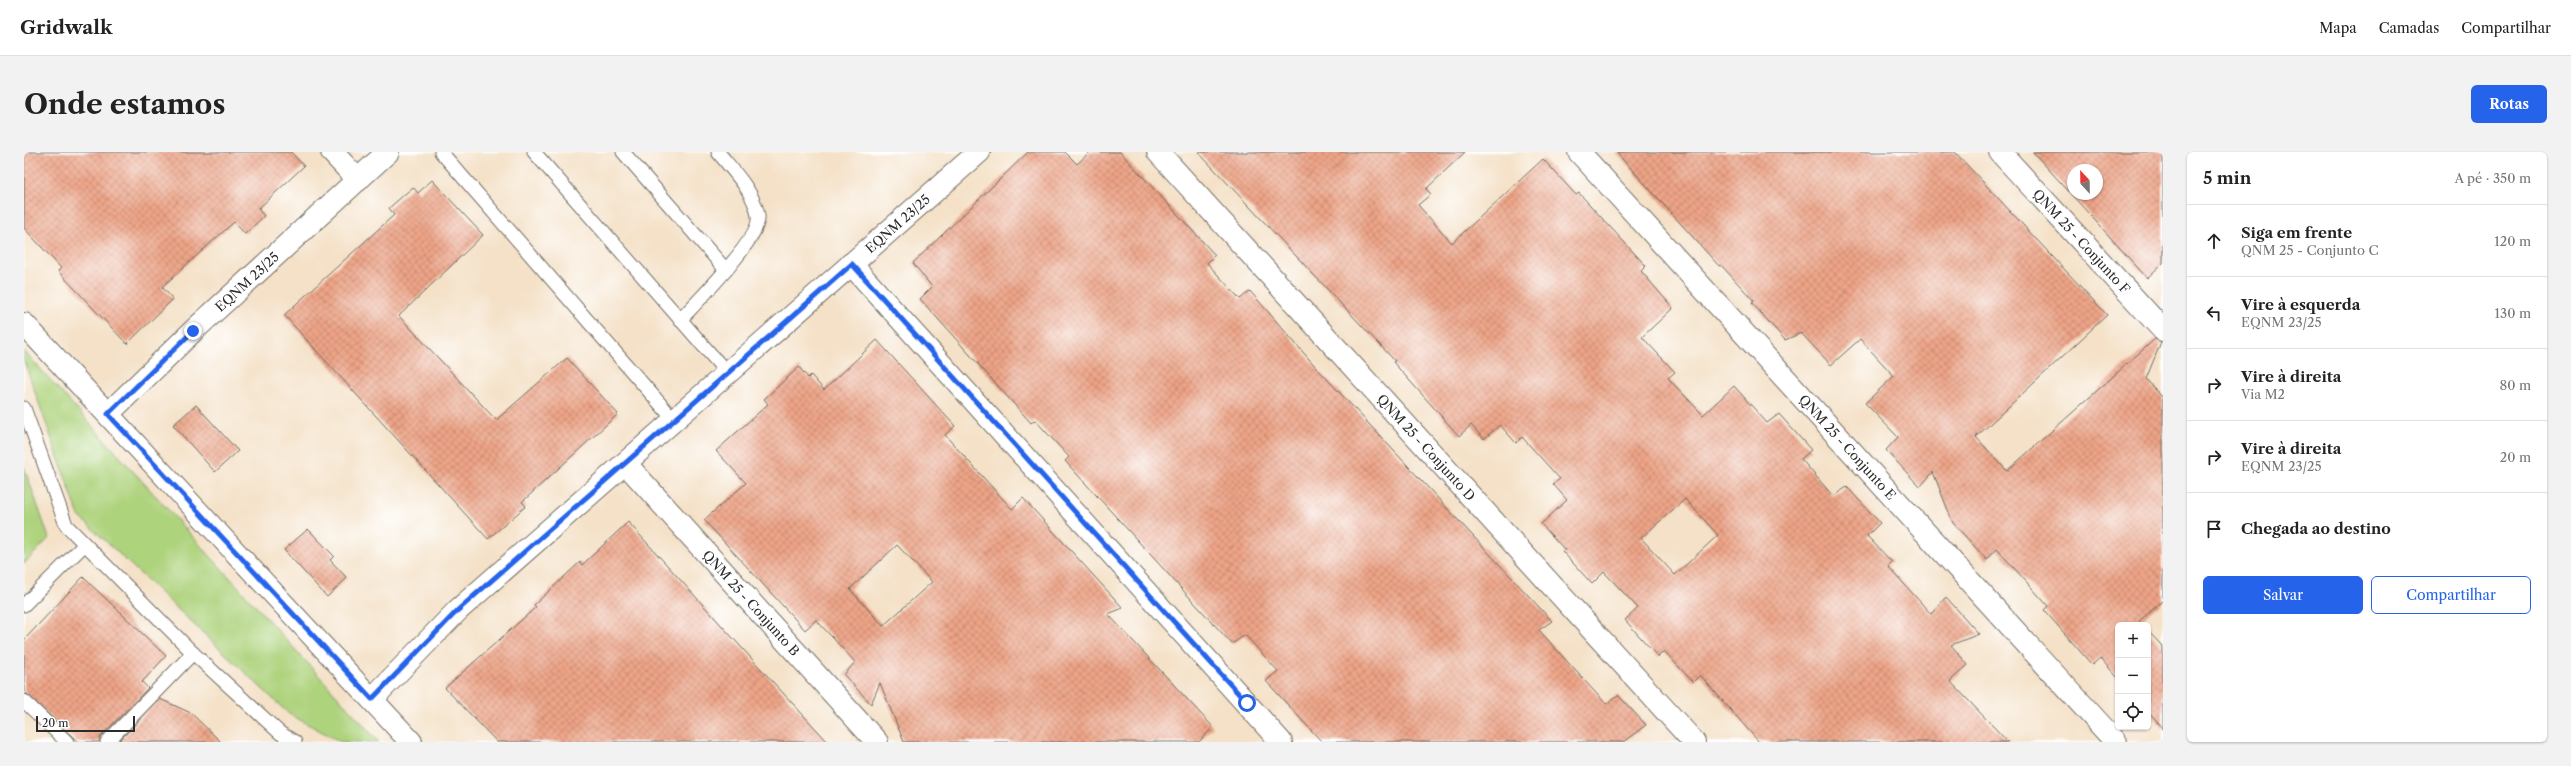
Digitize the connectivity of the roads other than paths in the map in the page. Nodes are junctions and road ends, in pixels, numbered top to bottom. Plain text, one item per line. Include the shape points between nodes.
1 (332, 152) edge
2 (388, 152) edge
3 (441, 152) edge
4 (534, 152) edge
5 (623, 152) edge
6 (718, 152) edge
7 (979, 152) edge
8 (1158, 152) edge
9 (1579, 152) edge
10 (2000, 152) edge
11 (358, 180) junction
12 (852, 264) junction
13 (726, 270) junction
14 (680, 320) junction
15 (24, 324) edge
16 (2163, 330) edge
17 (728, 374) junction
18 (24, 408) edge
19 (108, 414) junction
20 (675, 421) junction
21 (626, 464) junction
22 (84, 545) junction
23 (24, 605) edge
24 (193, 653) junction
25 (372, 699) junction
26 (24, 700) edge
27 (67, 742) edge
28 (107, 742) edge
29 (295, 742) edge
30 (411, 742) edge
31 (877, 742) edge
32 (1282, 742) edge
33 (1694, 742) edge
34 (2116, 742) edge

1 - 11 street
2 - 11 street, EQNM 23/25
3 - 20 lane
4 - 14 lane
5 - 13 lane
6 - 13 lane via 750,193 759,218 753,236
7 - 12 street, EQNM 23/25
8 - 33 street, QNM 25 - Conjunto D
9 - 34 street, QNM 25 - Conjunto E
10 - 16 street, QNM 25 - Conjunto F
11 - 19 street, EQNM 23/25
12 - 17 street, EQNM 23/25
12 - 32 street
13 - 14 lane
14 - 17 lane
15 - 19 street
17 - 20 street, EQNM 23/25
18 - 22 lane via 66,525
19 - 25 street
20 - 21 street, EQNM 23/25
21 - 25 street, EQNM 23/25 via 458,610
21 - 31 street, QNM 25 - Conjunto B
22 - 23 lane
22 - 24 lane
24 - 28 lane
24 - 29 lane via 280,732
25 - 30 street
26 - 27 lane

